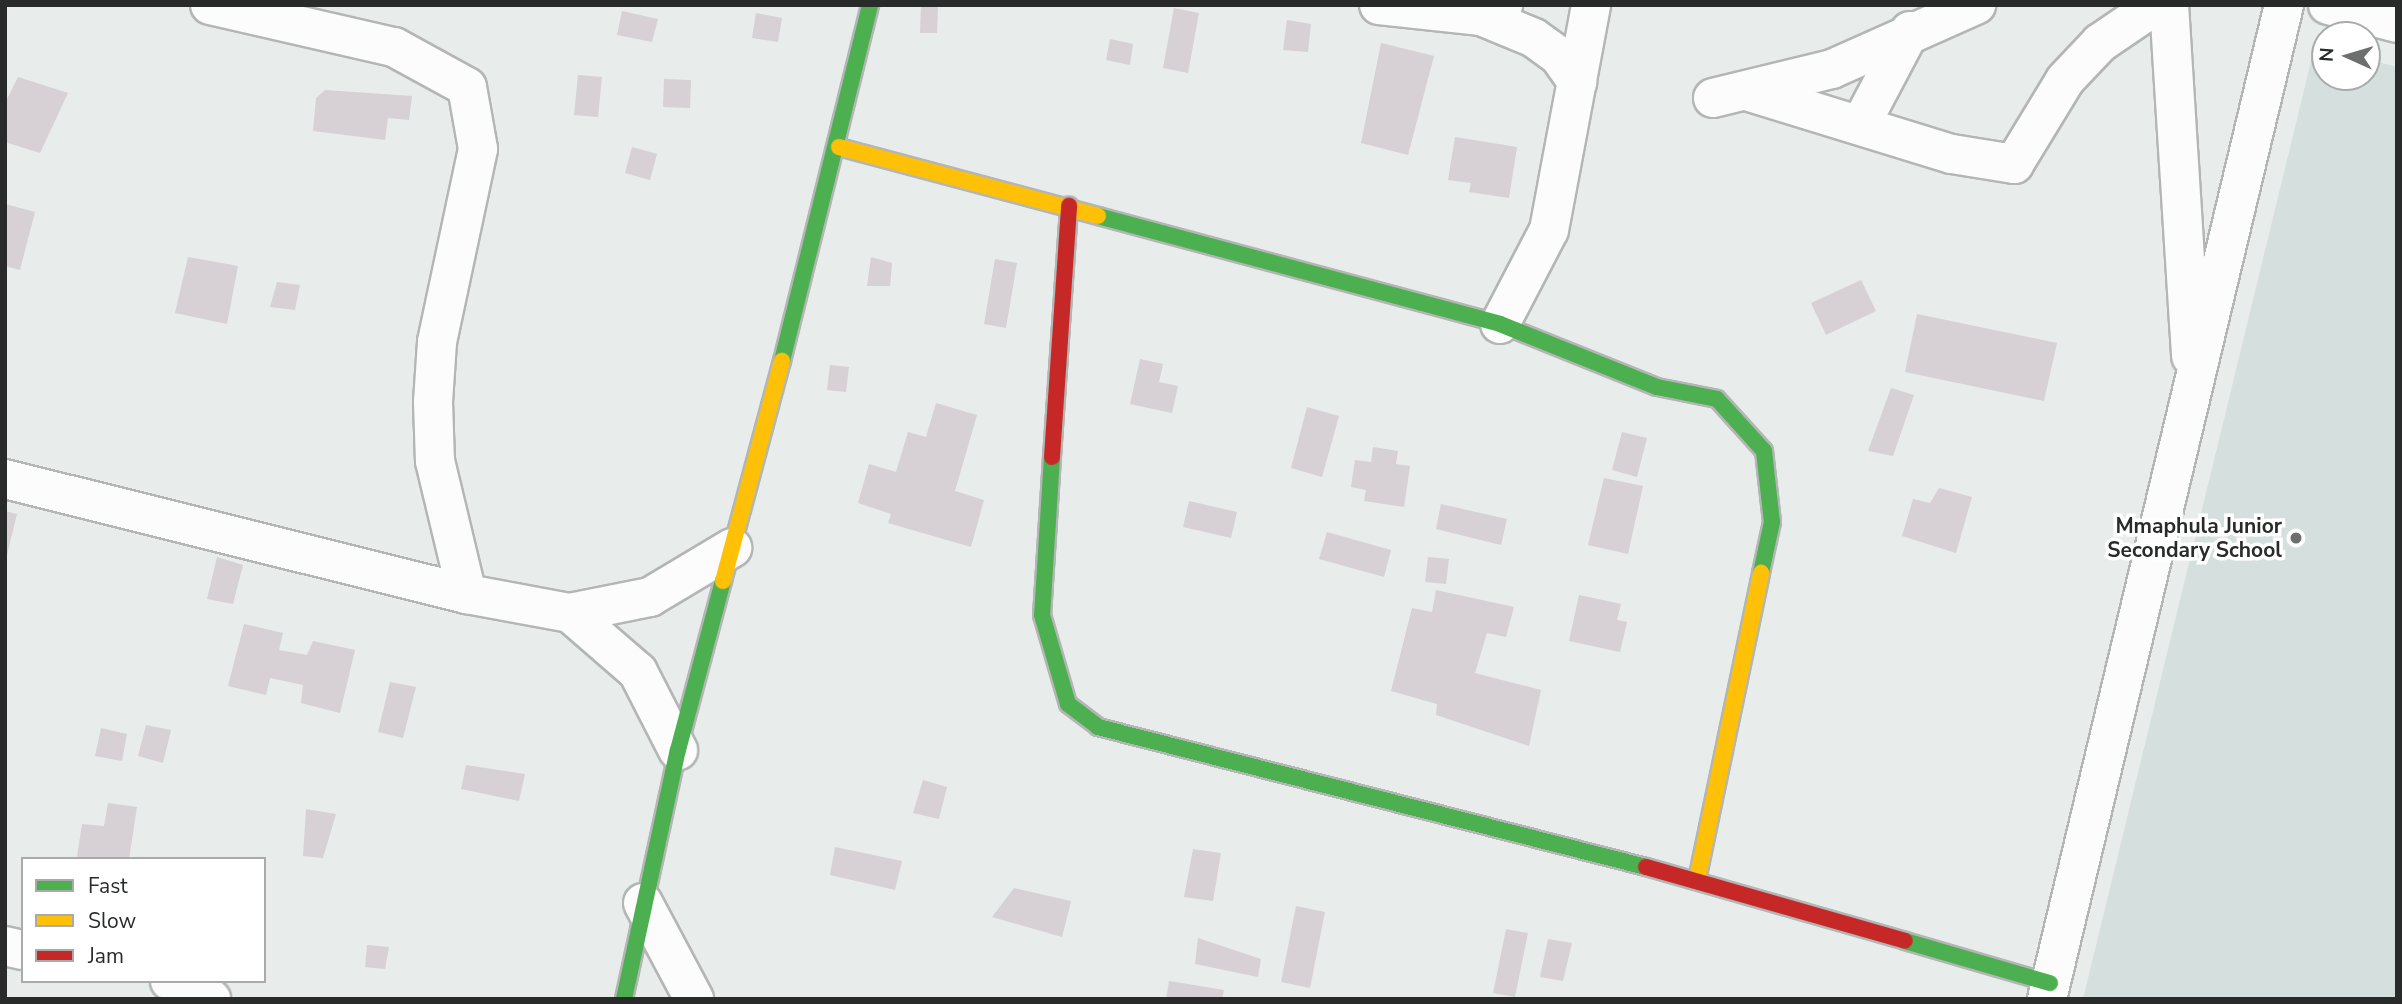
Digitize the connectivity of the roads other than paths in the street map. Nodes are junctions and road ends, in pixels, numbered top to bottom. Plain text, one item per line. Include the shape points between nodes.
1 (210, 5) edge
2 (870, 5) edge
3 (1379, 5) edge
4 (1591, 5) edge
5 (1925, 5) edge
6 (1976, 5) edge
7 (2156, 5) edge
8 (2169, 5) edge
9 (2284, 5) edge
10 (2328, 5) edge
11 (1492, 11) edge
12 (2397, 23) edge
13 (1904, 41) junction
14 (1577, 82) junction
15 (1750, 92) junction
16 (1713, 98) dead end
17 (1862, 122) junction
18 (839, 147) junction
19 (1069, 206) junction
20 (1500, 324) junction
21 (2194, 397) junction
22 (5, 479) edge
23 (732, 548) junction
24 (467, 594) junction
25 (570, 613) junction
26 (678, 750) junction
27 (1697, 880) junction
28 (643, 903) junction
29 (175, 983) edge
30 (2049, 991) edge
31 (211, 999) edge
32 (624, 999) edge
33 (694, 999) edge

1 - 24 street via 394,47 467,86 478,149 437,342 433,402 435,461
2 - 18 street
3 - 11 street
4 - 14 street
5 - 13 street
6 - 13 street
7 - 17 street via 2100,43 2065,80 2014,164 1952,153
8 - 21 street
9 - 21 street
10 - 12 street
11 - 14 street via 1559,56
13 - 15 street
13 - 17 street
14 - 20 street via 1549,230
15 - 16 street
15 - 17 street
18 - 19 street
18 - 23 street
19 - 20 street
19 - 27 street via 1042,615 1068,704 1098,727
20 - 27 street via 1631,378 1717,399 1764,451 1772,522
21 - 30 street
22 - 24 street
23 - 25 street via 650,597
23 - 26 street
24 - 25 street
25 - 26 street via 638,672
26 - 28 street
27 - 30 street
28 - 32 street
28 - 33 street
29 - 31 street

